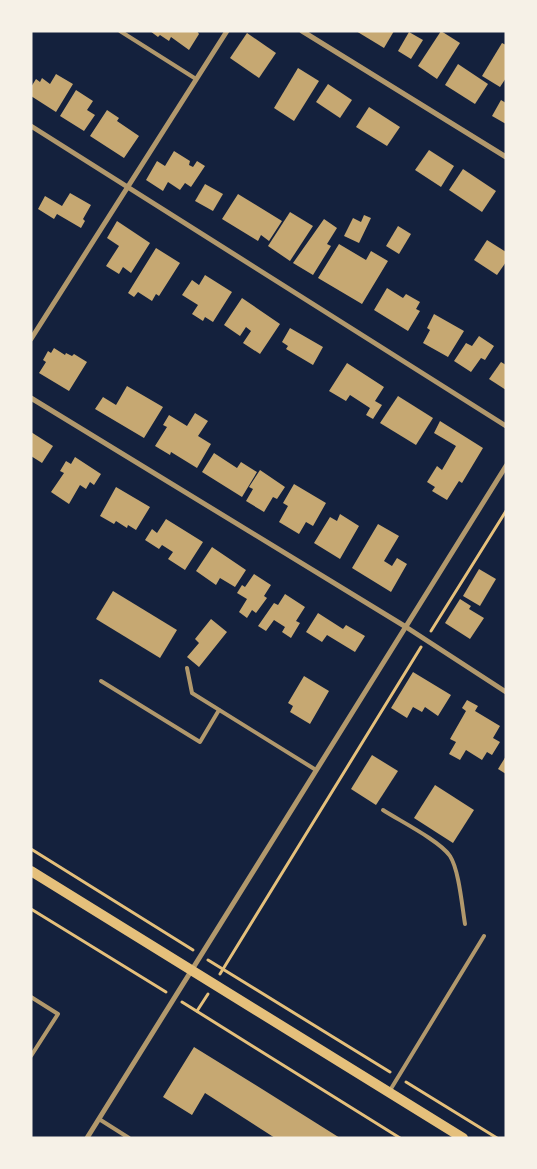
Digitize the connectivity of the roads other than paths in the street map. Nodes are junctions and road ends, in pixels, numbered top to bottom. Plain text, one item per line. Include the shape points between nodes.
1 (120, 31) edge
2 (227, 31) edge
3 (302, 31) edge
4 (196, 79) junction
5 (31, 126) edge
6 (506, 157) edge
7 (127, 186) junction
8 (31, 339) edge
9 (31, 398) edge
10 (506, 426) edge
11 (506, 466) edge
12 (406, 627) junction
13 (186, 668) dead end
14 (101, 681) dead end
15 (506, 692) edge
16 (219, 710) junction
17 (316, 770) junction
18 (384, 810) dead end
19 (31, 871) edge
20 (465, 924) dead end
21 (484, 936) dead end
22 (191, 971) junction
23 (31, 998) edge
24 (31, 1056) edge
25 (389, 1092) junction
26 (98, 1119) junction
27 (87, 1138) edge
28 (128, 1138) edge
29 (463, 1138) edge

1 - 4 lane
2 - 4 street
3 - 6 street
4 - 7 street
5 - 7 street
7 - 8 street
7 - 10 street
9 - 12 street
11 - 12 street
12 - 15 street
12 - 17 street
13 - 16 lane via 192,693
14 - 16 lane via 200,742
16 - 17 lane
17 - 22 street
18 - 20 lane via 450,856 458,880
19 - 22 main road
21 - 25 lane
22 - 25 main road
22 - 26 street
23 - 24 lane via 58,1014
25 - 29 main road
26 - 27 street
26 - 28 lane

